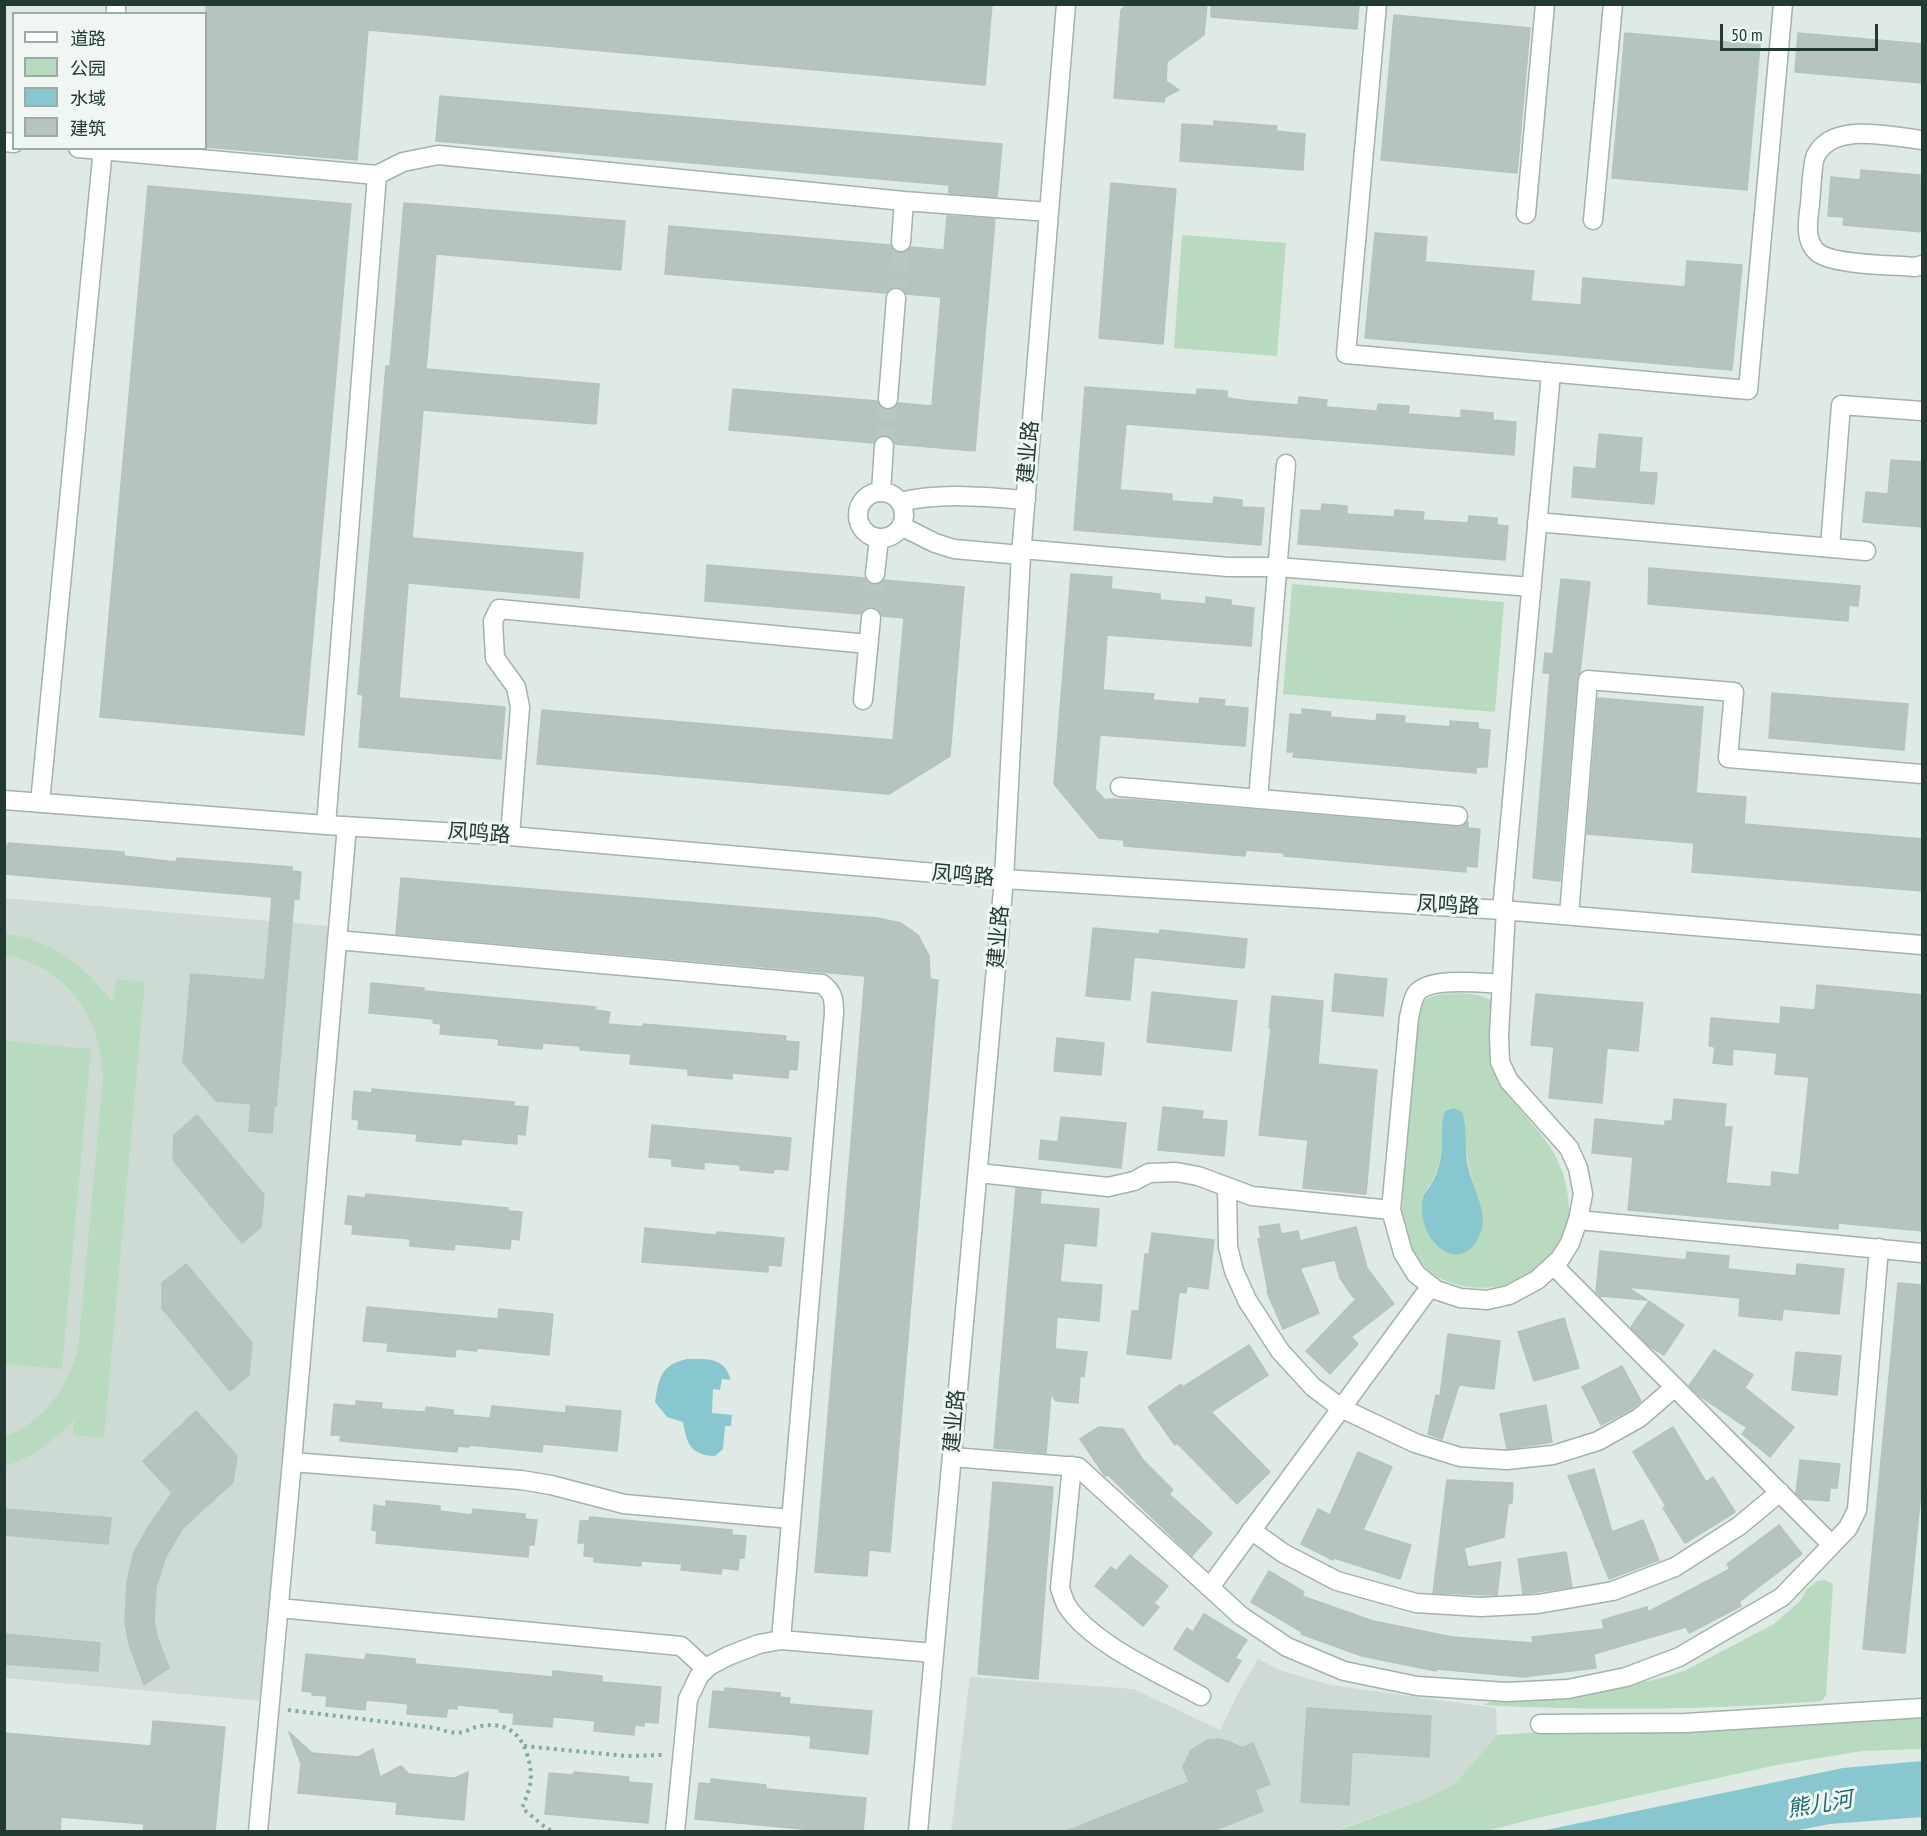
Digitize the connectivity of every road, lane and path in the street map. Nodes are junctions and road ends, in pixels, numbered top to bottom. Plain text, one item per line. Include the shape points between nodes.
1 (1066, 4) edge
2 (1377, 4) edge
3 (1545, 4) edge
4 (1612, 4) edge
5 (1783, 4) edge
6 (1923, 140) edge
7 (103, 150) edge
8 (377, 176) junction
9 (904, 201) junction
10 (1048, 212) junction
11 (1526, 214) dead end
12 (1593, 220) dead end
13 (901, 242) tunnel mouth
14 (1923, 266) edge
15 (896, 298) tunnel mouth
16 (1551, 373) junction
17 (888, 399) tunnel mouth
18 (1923, 411) edge
19 (884, 446) tunnel mouth
20 (1286, 464) dead end
21 (881, 492) junction
22 (1026, 500) junction
23 (900, 502) junction
24 (1537, 522) junction
25 (901, 526) junction
26 (879, 538) junction
27 (1830, 548) junction
28 (1866, 551) dead end
29 (1022, 552) junction
30 (1277, 567) junction
31 (875, 574) tunnel mouth
32 (1532, 586) junction
33 (871, 618) tunnel mouth
34 (868, 644) junction
35 (862, 700) dead end
36 (1923, 774) edge
37 (1120, 787) dead end
38 (1258, 799) junction
39 (4, 800) edge
40 (40, 803) junction
41 (1458, 816) dead end
42 (326, 825) junction
43 (346, 826) junction
44 (510, 836) junction
45 (1004, 879) junction
46 (1504, 910) junction
47 (1569, 915) junction
48 (337, 940) junction
49 (1923, 945) edge
50 (1502, 984) junction
51 (979, 1173) junction
52 (1227, 1187) junction
53 (1391, 1210) junction
54 (1578, 1220) junction
55 (1879, 1248) junction
56 (1923, 1252) edge
57 (1553, 1265) junction
58 (1431, 1286) junction
59 (1675, 1387) junction
60 (1341, 1408) junction
61 (952, 1457) junction
62 (292, 1462) junction
63 (1072, 1466) junction
64 (1780, 1492) junction
65 (791, 1519) junction
66 (1251, 1530) junction
67 (1832, 1545) junction
68 (1210, 1587) junction
69 (279, 1608) junction
70 (781, 1640) junction
71 (934, 1653) junction
72 (706, 1669) junction
73 (1201, 1696) dead end
74 (270, 1707) junction
75 (1923, 1708) edge
76 (1540, 1724) dead end
77 (524, 1746) junction
78 (682, 1756) junction
79 (258, 1832) edge
80 (554, 1832) edge
81 (675, 1832) edge
82 (918, 1832) edge

1 - 10 street, 建业路
2 - 16 street via 1346,354
3 - 11 street
4 - 12 street
5 - 16 street via 1748,390
6 - 14 street via 1851,133 1830,140 1815,155 1807,228 1811,245 1830,260
7 - 8 street
7 - 40 street
8 - 9 street via 403,162 438,155
8 - 42 street
9 - 10 street
9 - 13 street
10 - 22 street, 建业路
15 - 17 street
16 - 24 street
18 - 27 street via 1841,405
19 - 21 street
20 - 30 street
21 - 23 street
21 - 26 street via 863,500 858,513 864,530
22 - 23 street via 949,495
22 - 29 street, 建业路
23 - 25 street
24 - 27 street
24 - 32 street
25 - 26 street via 888,537
25 - 29 street via 954,549
26 - 31 street
27 - 28 street
29 - 30 street
29 - 45 street, 建业路
30 - 32 street
30 - 38 street
32 - 46 street
33 - 34 street
34 - 35 street
34 - 44 street via 499,609 493,621 495,658 516,687 520,707
36 - 47 street via 1728,758 1734,692 1588,680
37 - 38 street
38 - 41 street
39 - 40 street, 凤鸣路
40 - 42 street, 凤鸣路
42 - 43 street, 凤鸣路
43 - 44 street, 凤鸣路
43 - 48 street
44 - 45 street, 凤鸣路
45 - 46 street, 凤鸣路
45 - 51 street, 建业路
46 - 47 street, 凤鸣路
46 - 50 street
47 - 49 street, 凤鸣路
48 - 62 street
48 - 65 street via 822,984 830,991 834,1013
50 - 53 street via 1444,983 1427,985 1416,994 1409,1017
50 - 54 street via 1500,1062 1509,1081 1569,1148 1583,1194
51 - 52 street via 1108,1187 1149,1173 1176,1172
51 - 61 street, 建业路
52 - 53 street via 1252,1196
52 - 60 street via 1228,1247 1247,1300 1280,1350 1313,1387
53 - 58 street via 1403,1253 1416,1274
54 - 55 street
54 - 57 street via 1570,1243
55 - 56 street
55 - 67 street via 1857,1510 1848,1528
57 - 58 street via 1538,1280 1487,1300 1460,1298
57 - 59 street
58 - 60 street
59 - 60 street via 1639,1418 1598,1441 1553,1455 1507,1460 1460,1457 1415,1443
59 - 64 street
60 - 66 street
61 - 63 street
61 - 71 street, 建业路
62 - 65 street via 521,1480 624,1504
62 - 69 street
63 - 68 street via 1078,1467
63 - 73 street via 1060,1588 1066,1605 1118,1651
64 - 66 street via 1739,1526 1675,1567 1613,1591 1538,1604 1481,1607 1416,1603 1337,1581 1283,1553
64 - 67 street
65 - 70 street
66 - 68 street
67 - 68 street via 1782,1597 1679,1657 1626,1677 1568,1689 1506,1692 1417,1686 1344,1671 1287,1647 1241,1616
69 - 72 street via 681,1646
69 - 74 street
70 - 71 street
70 - 72 street via 759,1644
71 - 82 street, 建业路
72 - 78 street via 688,1699
74 - 77 path via 450,1732 492,1725 508,1727
74 - 79 street
75 - 76 street via 1686,1723
77 - 78 path via 626,1756
77 - 80 path via 531,1785 522,1808
78 - 81 street

